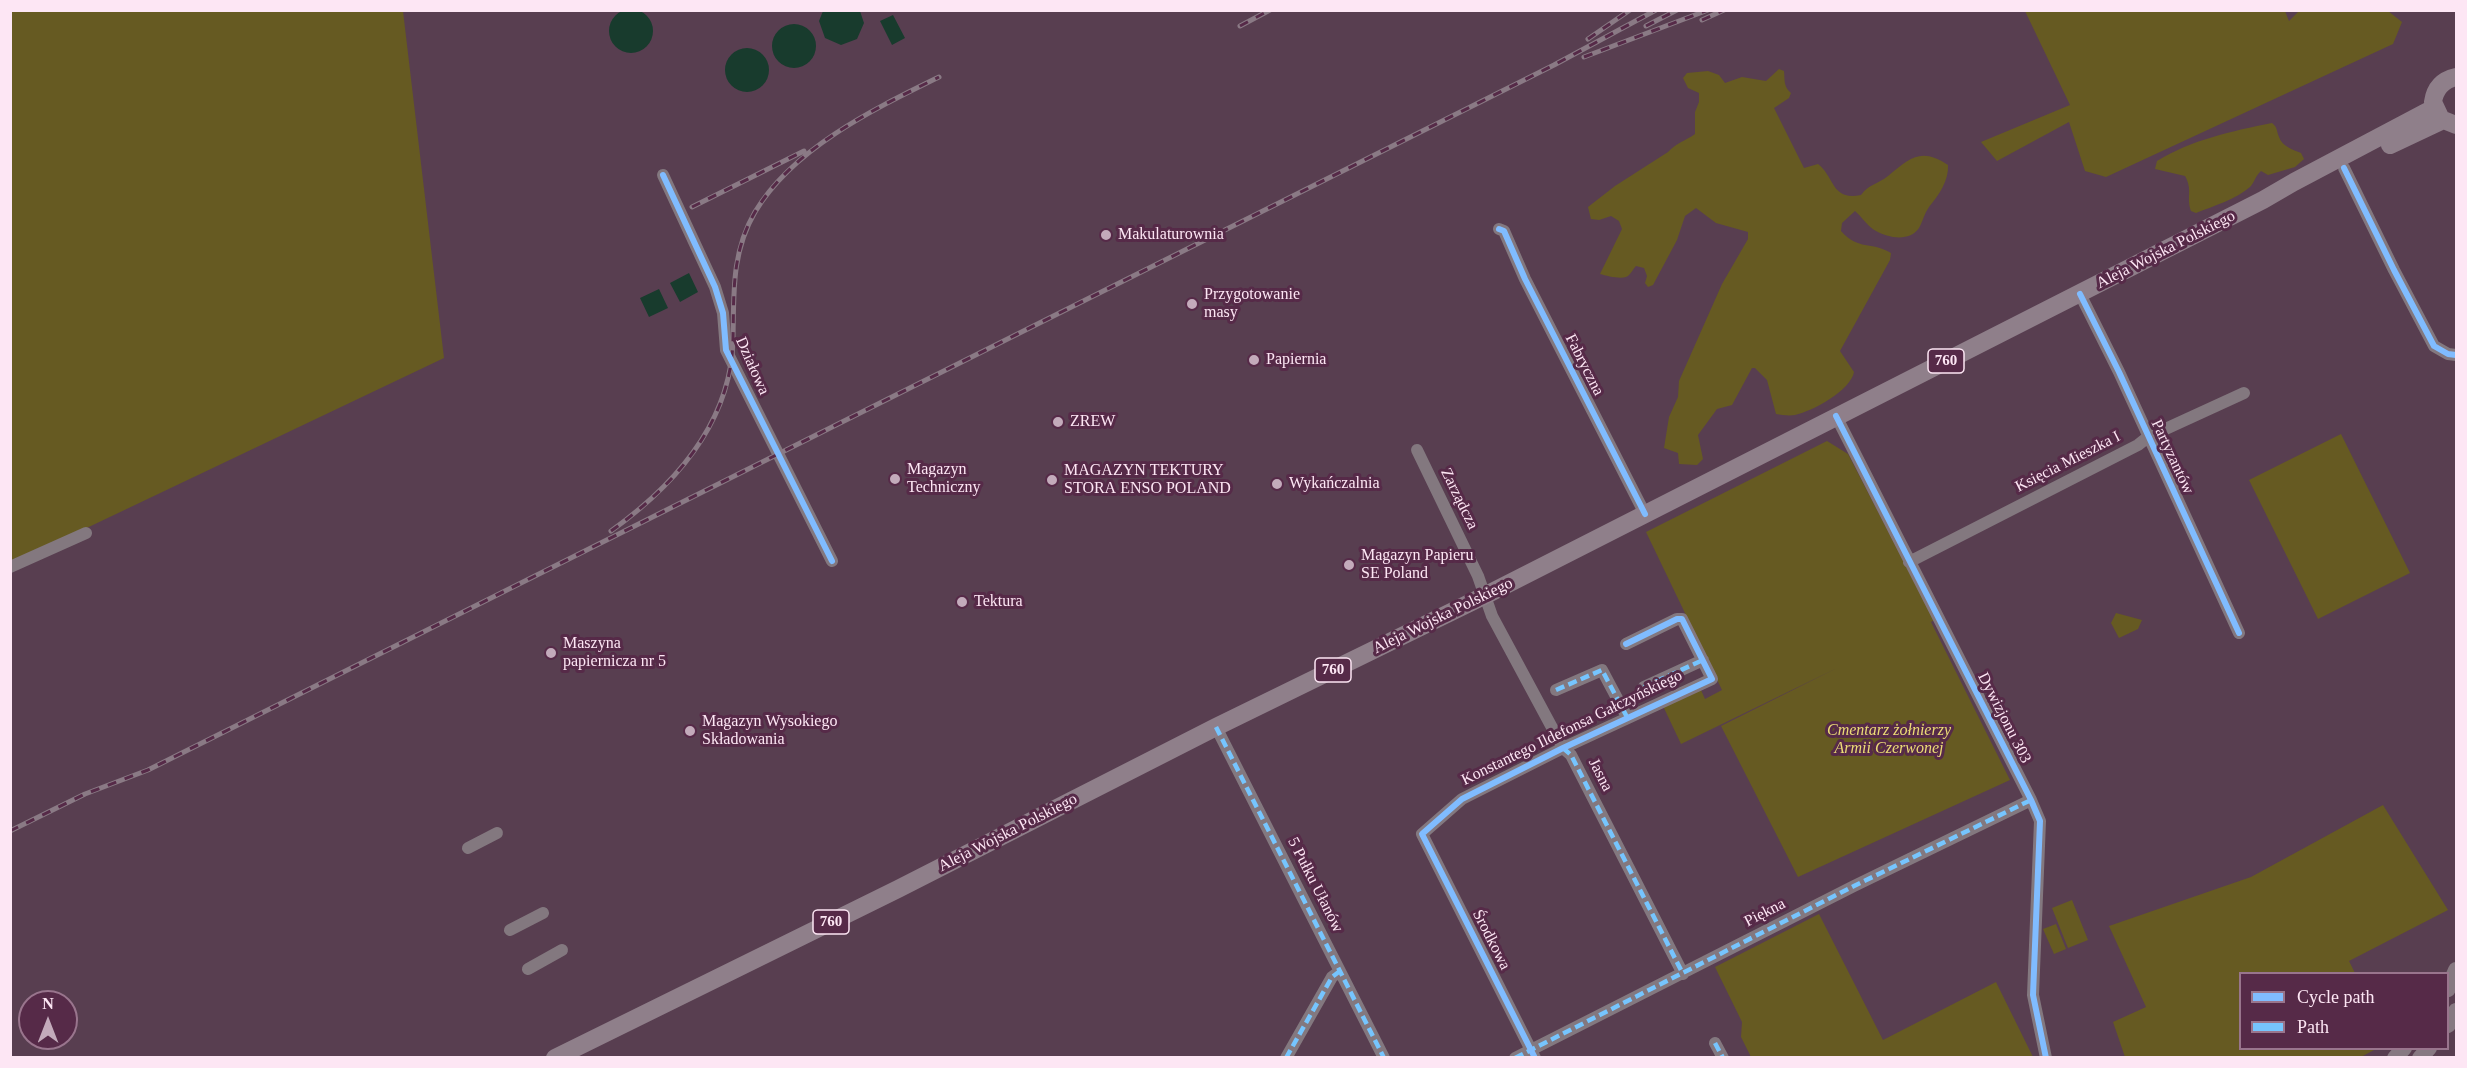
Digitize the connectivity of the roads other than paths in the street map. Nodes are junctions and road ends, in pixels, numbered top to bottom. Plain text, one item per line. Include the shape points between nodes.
1 (2457, 77) edge
2 (2449, 122) edge
3 (2344, 168) junction
4 (663, 175) dead end
5 (2263, 200) junction
6 (1500, 229) dead end
7 (2080, 294) junction
8 (2457, 355) edge
9 (2244, 393) dead end
10 (1836, 416) junction
11 (2148, 437) junction
12 (1417, 450) dead end
13 (1645, 514) junction
14 (86, 533) dead end
15 (832, 561) dead end
16 (1909, 562) junction
17 (10, 567) edge
18 (1484, 596) junction
19 (2239, 633) dead end
20 (1626, 644) dead end
21 (1703, 660) junction
22 (1644, 687) dead end
23 (1556, 690) dead end
24 (1627, 717) junction
25 (1216, 727) junction
26 (1563, 748) junction
27 (2031, 800) junction
28 (497, 833) dead end
29 (1422, 834) joint
30 (468, 848) dead end
31 (543, 913) dead end
32 (510, 930) dead end
33 (562, 950) dead end
34 (528, 969) dead end
35 (2457, 970) edge
36 (1340, 971) junction
37 (1683, 974) junction
38 (2449, 987) edge
39 (1715, 1043) dead end
40 (1533, 1053) edge
41 (555, 1058) edge
42 (1286, 1058) edge
43 (1384, 1058) edge
44 (1515, 1058) edge
45 (1723, 1058) edge
46 (2046, 1058) edge

1 - 2 main road via 2439,85 2434,96
2 - 3 main road, Aleja Wojska Polskiego / 760
2 - 5 main road, Aleja Wojska Polskiego / 760
3 - 5 main road, Aleja Wojska Polskiego / 760
3 - 8 street via 2434,346
4 - 15 street, Działowa via 715,287 723,313 726,350
5 - 7 main road, Aleja Wojska Polskiego / 760
6 - 13 street, Fabryczna
7 - 10 main road, Aleja Wojska Polskiego / 760
7 - 11 street, Partyzantów
9 - 11 street, Księcia Mieszka I
10 - 13 main road, Aleja Wojska Polskiego / 760
10 - 16 street, Dywizjonu 303
11 - 16 street, Księcia Mieszka I
11 - 19 street, Partyzantów
12 - 18 street, Zarządcza
13 - 18 main road, Aleja Wojska Polskiego / 760
14 - 17 street
16 - 27 street, Dywizjonu 303
18 - 25 main road, Aleja Wojska Polskiego / 760
18 - 26 street, Jasna
20 - 21 street via 1680,618
21 - 22 street
21 - 24 street, Konstantego Ildefonsa Gałczyńskiego via 1712,679
23 - 24 street via 1602,670
24 - 26 street, Konstantego Ildefonsa Gałczyńskiego
25 - 36 street, 5 Pułku Ułanów
25 - 41 main road, Aleja Wojska Polskiego / 760
26 - 29 street, Konstantego Ildefonsa Gałczyńskiego via 1462,799
26 - 37 street, Jasna via 1571,754
27 - 37 street, Piękna
27 - 46 street, Dywizjonu 303 via 2040,821 2033,995
28 - 30 street
29 - 40 street, Środkowa
31 - 32 street
33 - 34 street
35 - 38 main road
36 - 42 street via 1332,977
36 - 43 street, 5 Pułku Ułanów
37 - 40 street, Piękna
39 - 45 street
40 - 44 street, Piękna

